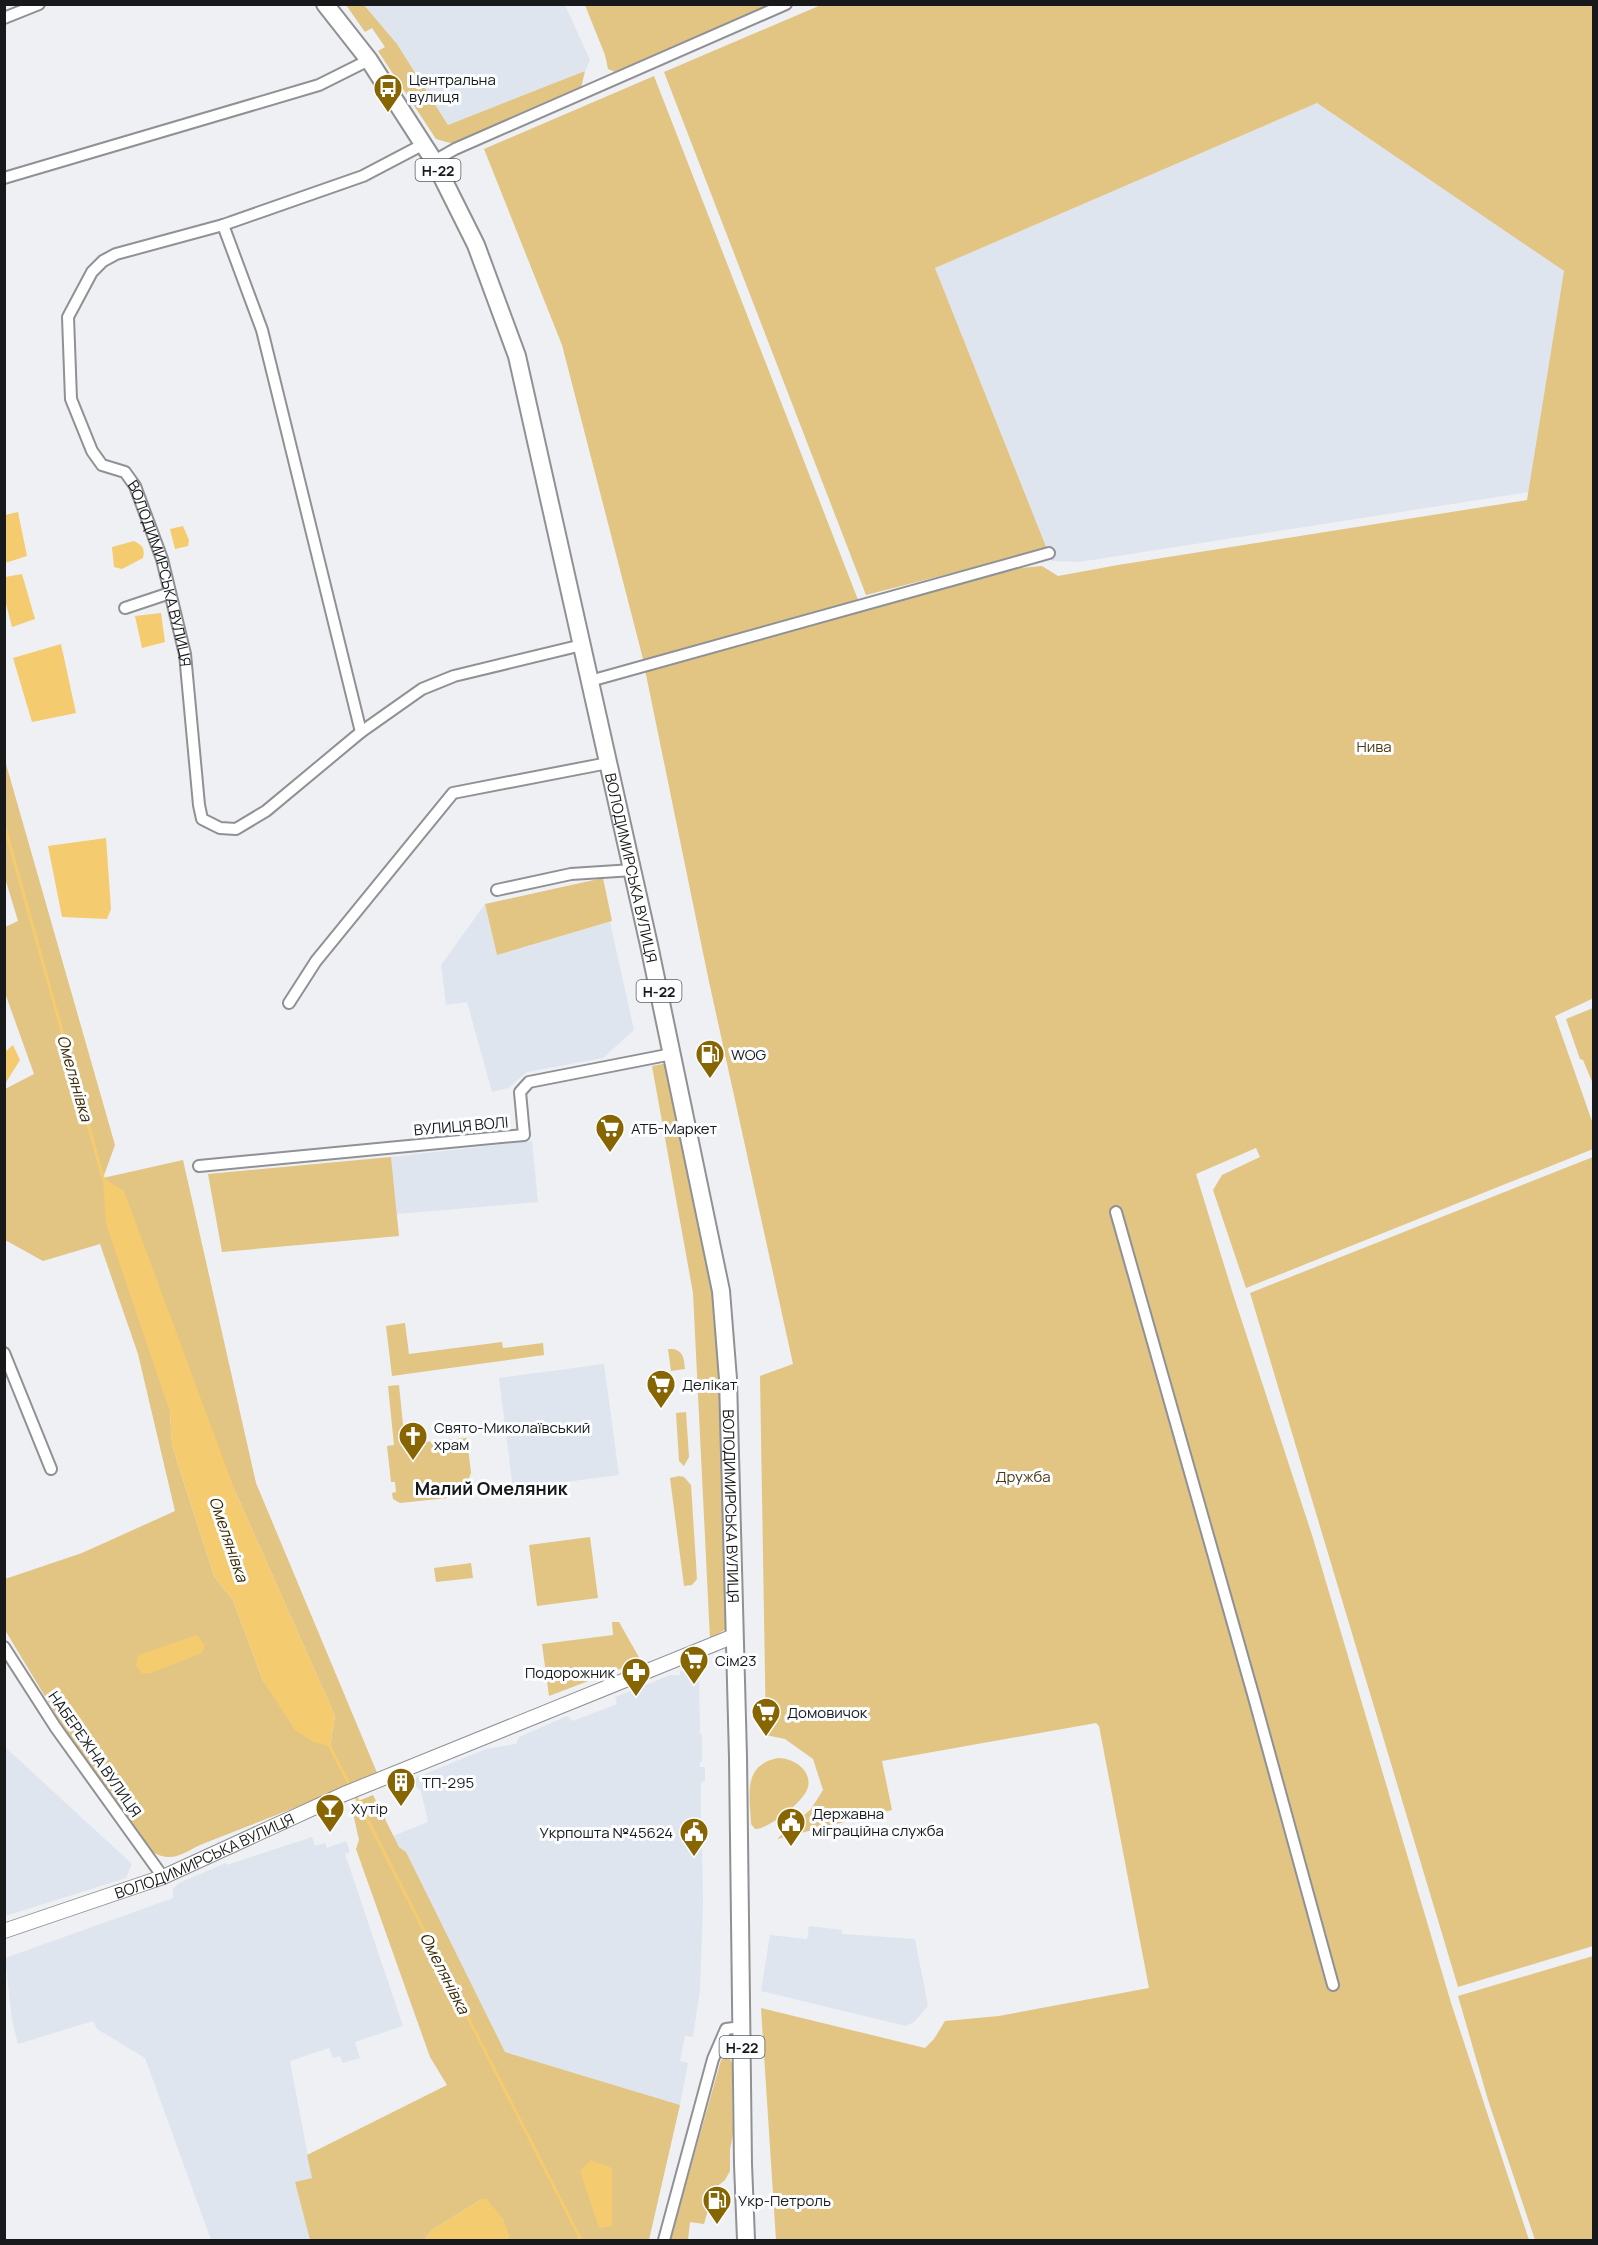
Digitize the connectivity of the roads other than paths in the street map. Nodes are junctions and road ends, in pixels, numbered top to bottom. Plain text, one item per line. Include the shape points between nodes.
1 (39, 4) edge
2 (325, 4) edge
3 (786, 4) edge
4 (4, 18) edge
5 (369, 60) junction
6 (424, 144) junction
7 (434, 161) junction
8 (4, 178) edge
9 (223, 225) junction
10 (1049, 554) dead end
11 (170, 593) junction
12 (125, 608) dead end
13 (582, 645) junction
14 (590, 681) junction
15 (361, 732) junction
16 (608, 763) junction
17 (633, 870) junction
18 (497, 890) dead end
19 (289, 1003) dead end
20 (672, 1054) junction
21 (199, 1166) dead end
22 (1116, 1212) dead end
23 (4, 1353) edge
24 (51, 1469) dead end
25 (734, 1636) junction
26 (4, 1647) edge
27 (163, 1877) junction
28 (4, 1932) edge
29 (1332, 1985) dead end
30 (742, 2027) junction
31 (664, 2241) edge
32 (746, 2241) edge

1 - 4 street
2 - 5 main road, Н-22
3 - 7 street
5 - 6 main road, Н-22
5 - 8 street via 319,85
6 - 7 main road, Н-22
6 - 9 street, ВОЛОДИМИРСЬКА ВУЛИЦЯ via 363,176
7 - 13 main road, ВОЛОДИМИРСЬКА ВУЛИЦЯ / Н-22 via 476,245 517,356
9 - 11 street, ВОЛОДИМИРСЬКА ВУЛИЦЯ via 103,261 92,272 68,317 71,399 92,451 102,465 125,472 135,486
9 - 15 street via 262,330
10 - 14 street
11 - 12 street
11 - 15 street, ВОЛОДИМИРСЬКА ВУЛИЦЯ via 185,654 202,819 220,828 236,829 266,811
13 - 14 main road, ВОЛОДИМИРСЬКА ВУЛИЦЯ / Н-22
13 - 15 street, ВОЛОДИМИРСЬКА ВУЛИЦЯ via 444,680 423,689
14 - 16 main road, ВОЛОДИМИРСЬКА ВУЛИЦЯ / Н-22
16 - 17 main road, ВОЛОДИМИРСЬКА ВУЛИЦЯ / Н-22
16 - 19 street via 453,793 316,961
17 - 18 street via 571,874
17 - 20 main road, ВОЛОДИМИРСЬКА ВУЛИЦЯ / Н-22
20 - 21 street, ВУЛИЦЯ ВОЛІ via 529,1082 520,1092 524,1135
20 - 25 main road, ВОЛОДИМИРСЬКА ВУЛИЦЯ / Н-22 via 721,1292 728,1379
22 - 29 street
23 - 24 street
25 - 27 street, ВОЛОДИМИРСЬКА ВУЛИЦЯ via 350,1792
25 - 30 main road, ВОЛОДИМИРСЬКА ВУЛИЦЯ / Н-22
26 - 27 street, НАБЕРЕЖНА ВУЛИЦЯ via 56,1728
27 - 28 street, ВОЛОДИМИРСЬКА ВУЛИЦЯ
30 - 31 street via 726,2029 713,2059
30 - 32 main road, ВОЛОДИМИРСЬКА ВУЛИЦЯ / Н-22

